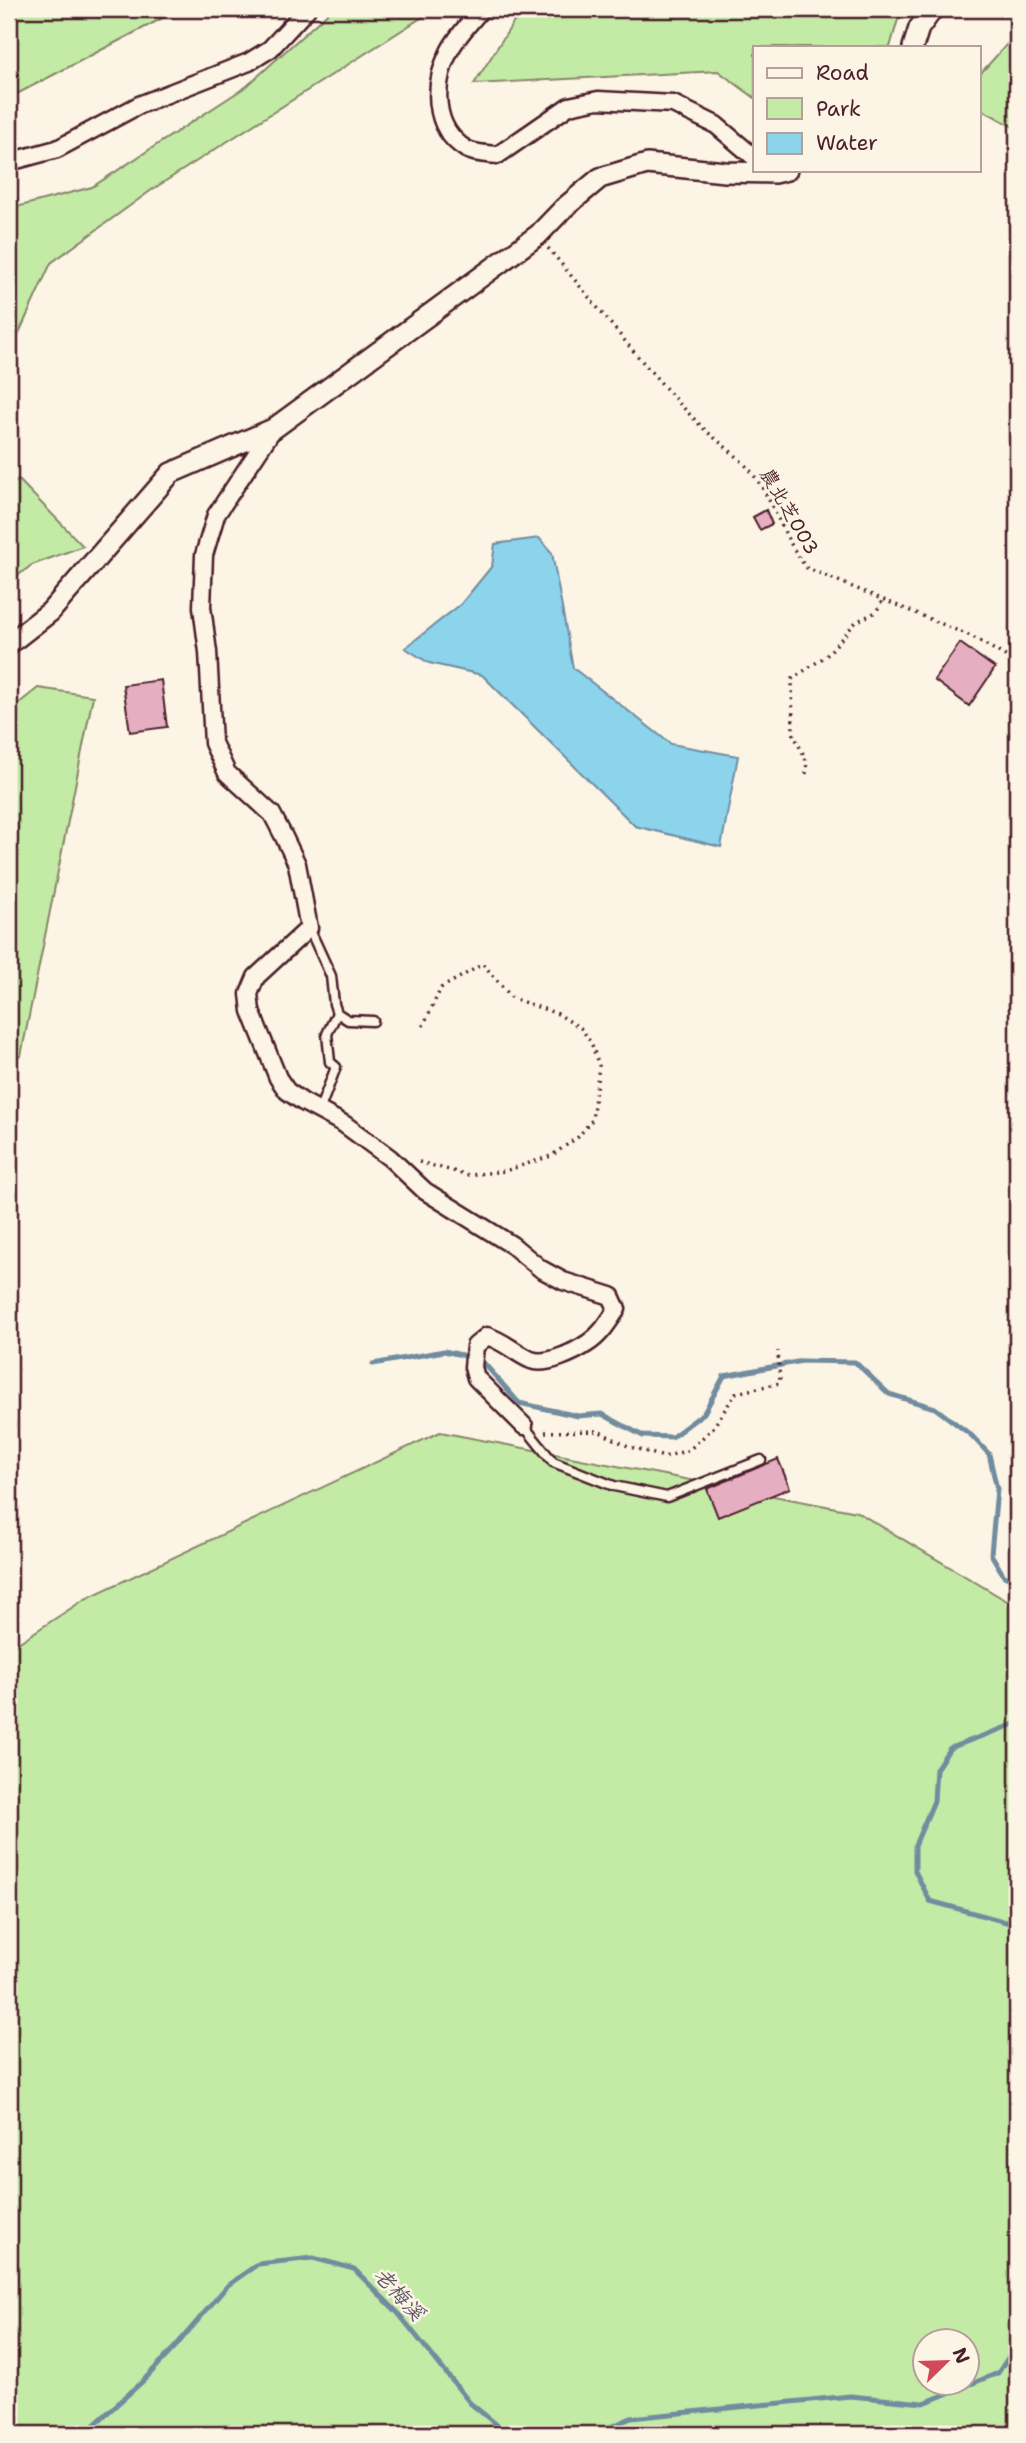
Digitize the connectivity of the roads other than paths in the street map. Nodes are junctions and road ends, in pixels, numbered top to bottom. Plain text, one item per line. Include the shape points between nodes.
1 (307, 9) edge
2 (481, 9) edge
3 (933, 9) edge
4 (913, 46) edge
5 (753, 156) edge
6 (9, 162) edge
7 (753, 171) edge
8 (273, 429) junction
9 (9, 644) edge
10 (309, 928) junction
11 (337, 1013) junction
12 (373, 1021) dead end
13 (319, 1111) junction
14 (524, 1426) joint
15 (761, 1460) dead end

1 - 6 street via 270,49 249,62 139,106 58,149
2 - 5 street via 450,50 440,74 438,109 450,133 467,149 498,155 569,106 598,100 673,104 716,125
3 - 4 street
7 - 8 street via 647,164 600,178 538,235
8 - 9 street via 171,473 50,612
8 - 10 street via 216,515 204,555 202,607 213,743 227,774 272,814 283,835 297,864
10 - 11 lane via 331,976
10 - 13 street via 256,977 249,994 251,1011 278,1078 287,1091
11 - 12 lane via 348,1020
11 - 13 lane via 327,1034 330,1062 336,1067
13 - 14 street via 344,1124 425,1191 512,1245 541,1269 611,1296 617,1309 606,1326 588,1343 550,1362 534,1362 487,1336 475,1346 476,1378
14 - 15 lane via 553,1462 614,1486 667,1497

